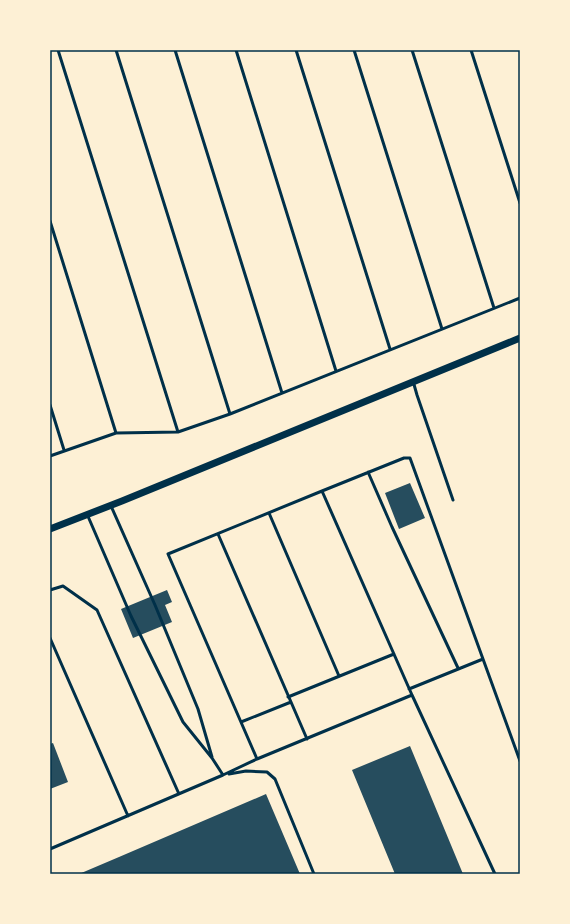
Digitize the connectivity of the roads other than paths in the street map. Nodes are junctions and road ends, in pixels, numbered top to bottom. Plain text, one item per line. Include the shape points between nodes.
1 (58, 50) edge
2 (116, 50) edge
3 (175, 50) edge
4 (236, 50) edge
5 (296, 50) edge
6 (354, 50) edge
7 (412, 50) edge
8 (471, 50) edge
9 (520, 203) edge
10 (50, 221) edge
11 (520, 298) edge
12 (494, 308) junction
13 (442, 329) junction
14 (520, 338) edge
15 (390, 349) junction
16 (336, 371) junction
17 (413, 382) junction
18 (282, 393) junction
19 (50, 405) edge
20 (230, 414) junction
21 (178, 432) junction
22 (116, 433) junction
23 (64, 450) junction
24 (50, 456) edge
25 (368, 472) junction
26 (322, 491) junction
27 (454, 500) dead end
28 (111, 505) junction
29 (269, 513) junction
30 (87, 514) junction
31 (50, 529) edge
32 (218, 534) junction
33 (50, 590) edge
34 (50, 638) edge
35 (394, 654) junction
36 (483, 659) junction
37 (458, 668) junction
38 (339, 676) junction
39 (409, 688) junction
40 (412, 695) junction
41 (288, 697) junction
42 (291, 702) junction
43 (241, 722) junction
44 (307, 738) junction
45 (212, 758) junction
46 (257, 759) junction
47 (520, 761) edge
48 (223, 775) junction
49 (179, 794) junction
50 (128, 816) junction
51 (50, 849) edge
52 (314, 874) edge
53 (495, 874) edge

1 - 21 lane
2 - 20 lane
3 - 18 lane
4 - 16 lane
5 - 15 lane
6 - 13 lane
7 - 12 lane
8 - 9 lane
10 - 22 lane
11 - 12 lane
12 - 13 lane
13 - 15 lane
14 - 17 street
15 - 16 lane
16 - 18 lane
17 - 27 lane
17 - 28 street
18 - 20 lane
19 - 23 lane
20 - 21 lane
21 - 22 lane
22 - 23 lane
23 - 24 lane
25 - 26 lane
25 - 36 lane via 410,458
25 - 37 lane
26 - 29 lane
26 - 35 lane
28 - 30 street
28 - 45 lane via 198,709
29 - 32 lane
29 - 38 lane
30 - 31 street
30 - 45 lane via 183,722
32 - 41 lane
32 - 43 lane via 168,554
33 - 49 lane via 63,586 97,610
34 - 50 lane
35 - 38 lane
35 - 39 lane
36 - 37 lane
36 - 47 lane
37 - 39 lane
38 - 41 lane
39 - 40 lane
40 - 44 lane
40 - 53 lane
41 - 42 lane
42 - 43 lane
42 - 44 lane
43 - 46 lane
44 - 46 lane
45 - 48 lane
46 - 48 lane
48 - 49 lane
48 - 52 lane via 246,771 267,772 275,779
49 - 50 lane
50 - 51 lane

